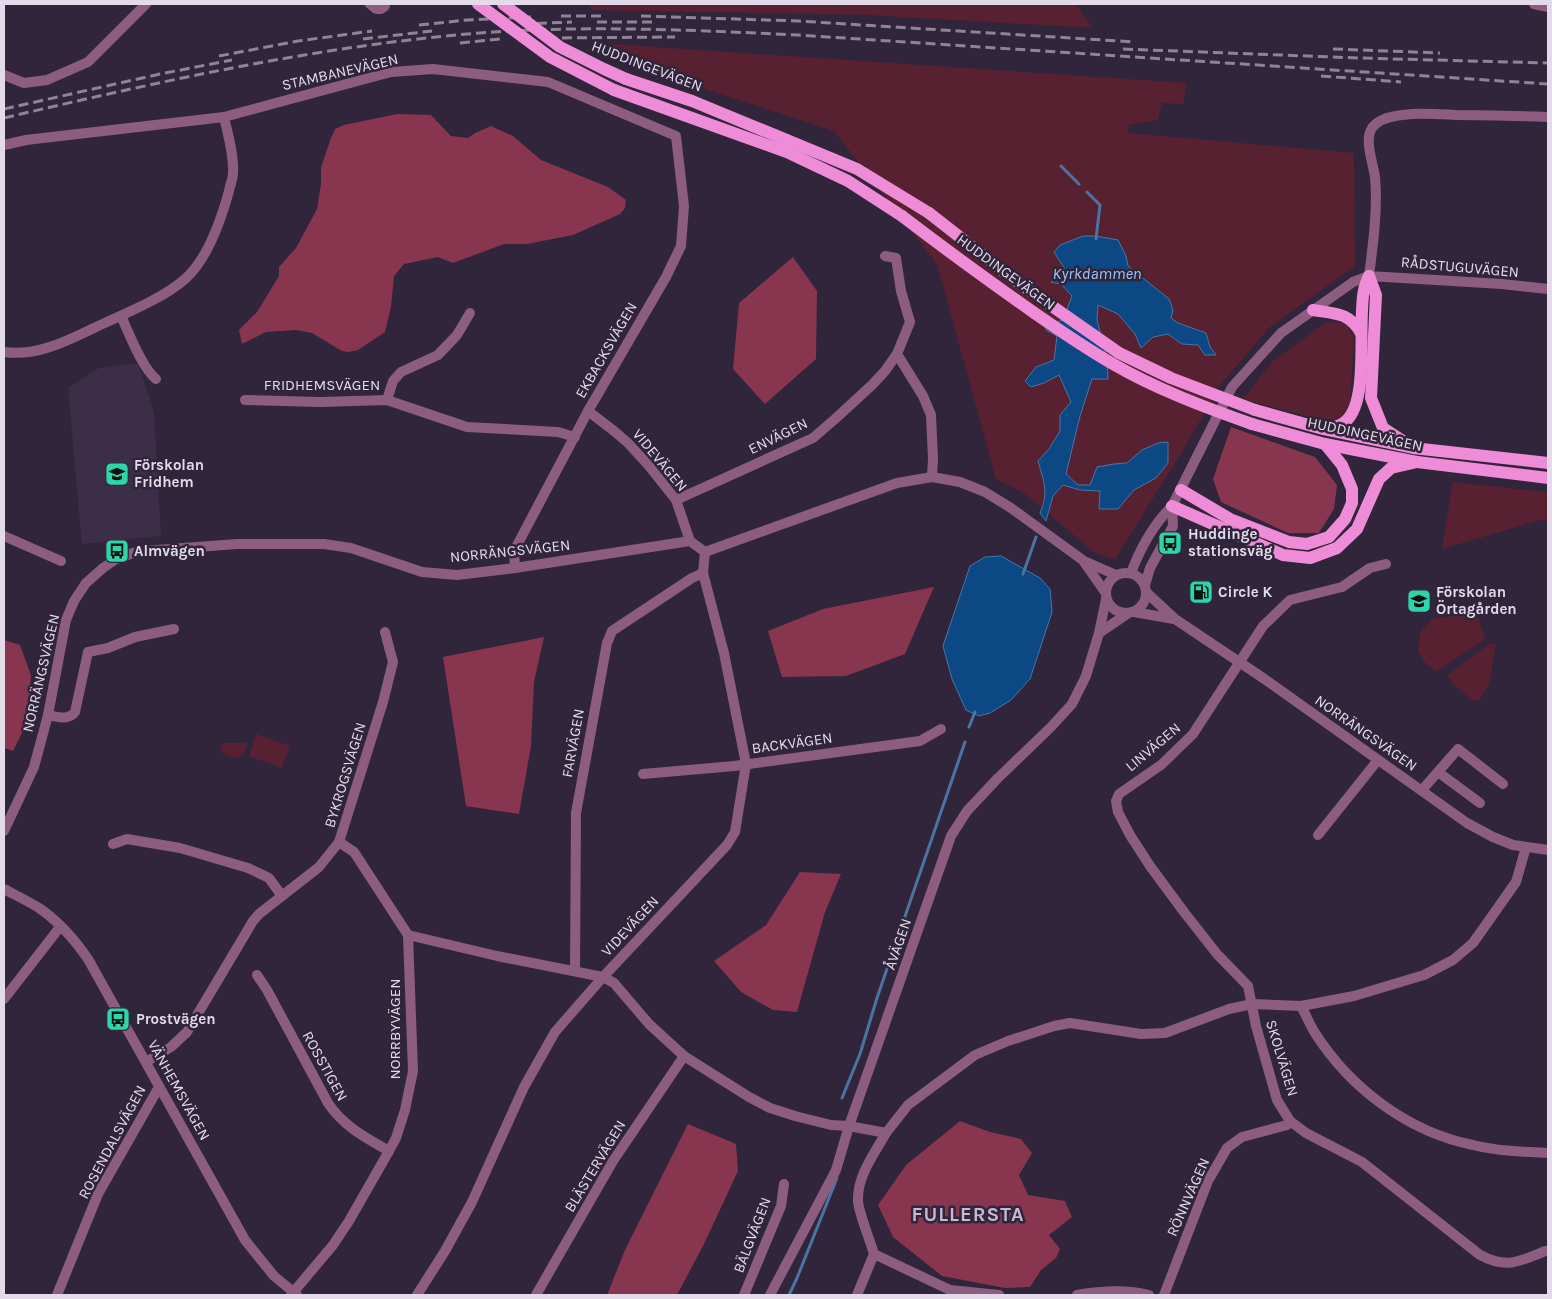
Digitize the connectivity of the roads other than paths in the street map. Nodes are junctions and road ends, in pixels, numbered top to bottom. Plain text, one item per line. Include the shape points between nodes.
1 (146, 4) edge
2 (370, 4) edge
3 (385, 4) edge
4 (478, 4) edge
5 (503, 4) edge
6 (1534, 4) edge
7 (1548, 7) edge
8 (4, 75) edge
9 (224, 116) junction
10 (1548, 117) edge
11 (676, 136) joint
12 (4, 145) edge
13 (885, 256) dead end
14 (1369, 276) junction
15 (1548, 289) edge
16 (1313, 310) junction
17 (470, 313) dead end
18 (121, 316) junction
19 (1361, 333) junction
20 (4, 352) edge
21 (896, 354) junction
22 (156, 379) dead end
23 (245, 400) dead end
24 (387, 400) junction
25 (588, 411) junction
26 (1323, 429) junction
27 (575, 437) junction
28 (1325, 444) junction
29 (1413, 448) junction
30 (1417, 462) junction
31 (1548, 463) edge
32 (932, 477) junction
33 (1548, 478) edge
34 (1181, 490) junction
35 (676, 500) junction
36 (1172, 506) junction
37 (4, 536) edge
38 (690, 541) junction
39 (705, 552) junction
40 (61, 561) dead end
41 (1084, 561) junction
42 (1386, 564) dead end
43 (515, 568) junction
44 (703, 573) junction
45 (1130, 573) junction
46 (1116, 575) junction
47 (1146, 589) junction
48 (1105, 596) junction
49 (1131, 613) junction
50 (1175, 619) junction
51 (174, 629) dead end
52 (385, 632) dead end
53 (1099, 633) junction
54 (1240, 663) junction
55 (48, 715) junction
56 (941, 729) dead end
57 (1378, 760) junction
58 (746, 764) junction
59 (1438, 772) junction
60 (644, 774) dead end
61 (1503, 784) dead end
62 (1422, 790) junction
63 (1116, 801) joint
64 (1480, 803) dead end
65 (4, 831) edge
66 (1318, 835) dead end
67 (340, 842) junction
68 (113, 844) dead end
69 (1526, 847) junction
70 (1548, 850) edge
71 (4, 889) edge
72 (282, 896) junction
73 (60, 926) junction
74 (408, 935) junction
75 (576, 970) junction
76 (257, 975) dead end
77 (603, 976) junction
78 (4, 999) edge
79 (1252, 1004) junction
80 (1301, 1006) junction
81 (684, 1056) junction
82 (146, 1062) junction
83 (159, 1087) junction
84 (1290, 1121) junction
85 (850, 1126) junction
86 (886, 1133) junction
87 (389, 1152) junction
88 (1548, 1153) edge
89 (784, 1184) dead end
90 (1548, 1251) edge
91 (874, 1254) junction
92 (57, 1295) edge
93 (294, 1295) edge
94 (417, 1295) edge
95 (536, 1295) edge
96 (744, 1295) edge
97 (770, 1295) edge
98 (856, 1295) edge
99 (999, 1295) edge
100 (1077, 1295) edge
101 (1148, 1295) edge
102 (1164, 1295) edge

1 - 8 street via 88,62 47,80 24,82
2 - 3 street via 376,9 382,9
4 - 28 main road, HUDDINGEVÄGEN, bridge via 550,57 614,90 787,152 848,181 902,216 1080,345 1114,365 1216,411
5 - 26 main road, HUDDINGEVÄGEN, bridge via 560,47 604,69 858,169 929,213 1012,278 1119,353 1171,378 1255,410
6 - 7 street
9 - 11 street, STAMBANEVÄGEN via 391,72 433,69 548,82
9 - 12 street, STAMBANEVÄGEN
9 - 18 street via 233,174 221,217 206,250 185,279
10 - 14 street via 1412,114 1379,121 1369,136 1375,178
11 - 25 street, EKBACKSVÄGEN via 684,206 681,246 666,278
13 - 21 street, ENVÄGEN via 896,258 910,322
14 - 15 street, RÅDSTUGUVÄGEN
14 - 16 street via 1353,282
14 - 19 main road via 1364,290
14 - 29 main road via 1376,295 1371,398 1383,428
16 - 19 main road via 1345,315
16 - 34 street via 1281,333 1232,387
17 - 24 street via 457,335 438,355 401,372 393,381
18 - 20 street via 54,345 20,353
18 - 22 street
19 - 26 main road via 1357,401 1348,420 1339,426
21 - 32 street via 923,396 931,415
21 - 35 street, ENVÄGEN via 872,385 813,438
23 - 24 street, FRIDHEMSVÄGEN
24 - 27 street, FRIDHEMSVÄGEN via 468,426 558,432
25 - 27 street, EKBACKSVÄGEN
25 - 35 street, VIDEVÄGEN via 628,443
26 - 29 main road, HUDDINGEVÄGEN
27 - 43 street, EKBACKSVÄGEN via 514,551
28 - 30 main road, HUDDINGEVÄGEN
28 - 34 main road via 1342,465 1352,489 1352,503 1345,519 1329,537 1307,544 1289,542 1230,519
29 - 31 main road, HUDDINGEVÄGEN
30 - 33 main road, HUDDINGEVÄGEN
30 - 36 main road via 1391,468 1379,479 1357,529 1337,548 1310,558 1283,556
32 - 39 street via 897,483
32 - 41 street via 960,482 985,492
34 - 36 street
35 - 38 street, VIDEVÄGEN
36 - 45 street via 1160,518
36 - 47 street via 1173,526 1150,568
37 - 40 street
38 - 39 street
38 - 43 street, NORRÄNGSVÄGEN
39 - 44 street, VIDEVÄGEN
41 - 46 street
41 - 48 street
42 - 54 street, LINVÄGEN via 1370,568 1342,587 1290,600 1263,626
43 - 55 street, NORRÄNGSVÄGEN via 457,575 422,572 351,548 324,544 238,544 133,553 116,559 95,574 74,601 66,620
44 - 58 street, VIDEVÄGEN via 724,653
44 - 75 street, FARVÄGEN via 612,631 606,643 576,813
45 - 46 street
45 - 47 street via 1141,579
46 - 48 street via 1107,585
47 - 49 street via 1142,606
47 - 50 street, NORRÄNGSVÄGEN
48 - 49 street via 1114,610
48 - 53 street, ÅVÄGEN
49 - 50 street, NORRÄNGSVÄGEN
49 - 53 street
50 - 54 street, NORRÄNGSVÄGEN
51 - 55 street via 88,652 75,712 69,718
52 - 67 street, BYKROGSVÄGEN via 393,662 384,702
53 - 85 street, ÅVÄGEN via 1086,676 1072,704 967,811 952,836
54 - 57 street, NORRÄNGSVÄGEN
54 - 63 street, LINVÄGEN via 1193,734 1161,765 1119,794
55 - 65 street, NORRÄNGSVÄGEN via 34,767
56 - 58 street, BACKVÄGEN via 920,741
57 - 62 street, NORRÄNGSVÄGEN
57 - 66 street
58 - 60 street, BACKVÄGEN
58 - 77 street, VIDEVÄGEN via 735,832 727,845
59 - 61 street via 1458,749
59 - 62 street
59 - 64 street
62 - 69 street, NORRÄNGSVÄGEN via 1493,837
63 - 79 street, SKOLVÄGEN via 1130,835 1150,866 1206,940 1248,986
67 - 72 street, BYKROGSVÄGEN via 319,867
67 - 74 street via 354,852
68 - 72 street via 127,839 180,848 248,868 269,878
69 - 70 street, NORRÄNGSVÄGEN
69 - 80 street via 1516,882 1473,943 1453,960 1408,980 1354,996
71 - 73 street, VÄNHEMSVÄGEN via 39,908
72 - 82 street, BYKROGSVÄGEN via 254,921 187,1032 171,1047
73 - 78 street
73 - 82 street, VÄNHEMSVÄGEN via 88,959
74 - 75 street
74 - 87 street, NORRBYVÄGEN via 413,1071 405,1110
75 - 77 street
76 - 87 street, ROSSTIGEN via 335,1114
77 - 81 street via 614,983 649,1024
77 - 94 street, VIDEVÄGEN via 555,1032 524,1087 472,1202
79 - 80 street
79 - 84 street, SKOLVÄGEN via 1277,1100
79 - 86 street via 1229,1009 1165,1033 1141,1034 1070,1023 1008,1041 960,1065 908,1105
80 - 88 street via 1314,1032 1333,1058 1385,1107 1412,1123 1472,1145
81 - 85 street via 770,1108 831,1125
81 - 95 street, BLÄSTERVÄGEN via 613,1161
82 - 83 street, VÄNHEMSVÄGEN
83 - 92 street, ROSENDALSVÄGEN via 98,1194
83 - 93 street, VÄNHEMSVÄGEN via 245,1240
84 - 90 street, SKOLVÄGEN via 1362,1162 1480,1255 1502,1263 1515,1263
84 - 102 street, RÖNNVÄGEN via 1286,1125 1242,1137 1226,1148 1208,1181
85 - 86 street
85 - 97 street, ÅVÄGEN via 836,1170
86 - 91 street via 859,1187 858,1202
87 - 93 street, NORRBYVÄGEN via 349,1221
89 - 96 street, BÄLGVÄGEN via 780,1206
91 - 98 street
91 - 99 street via 950,1290
100 - 101 street via 1102,1291

